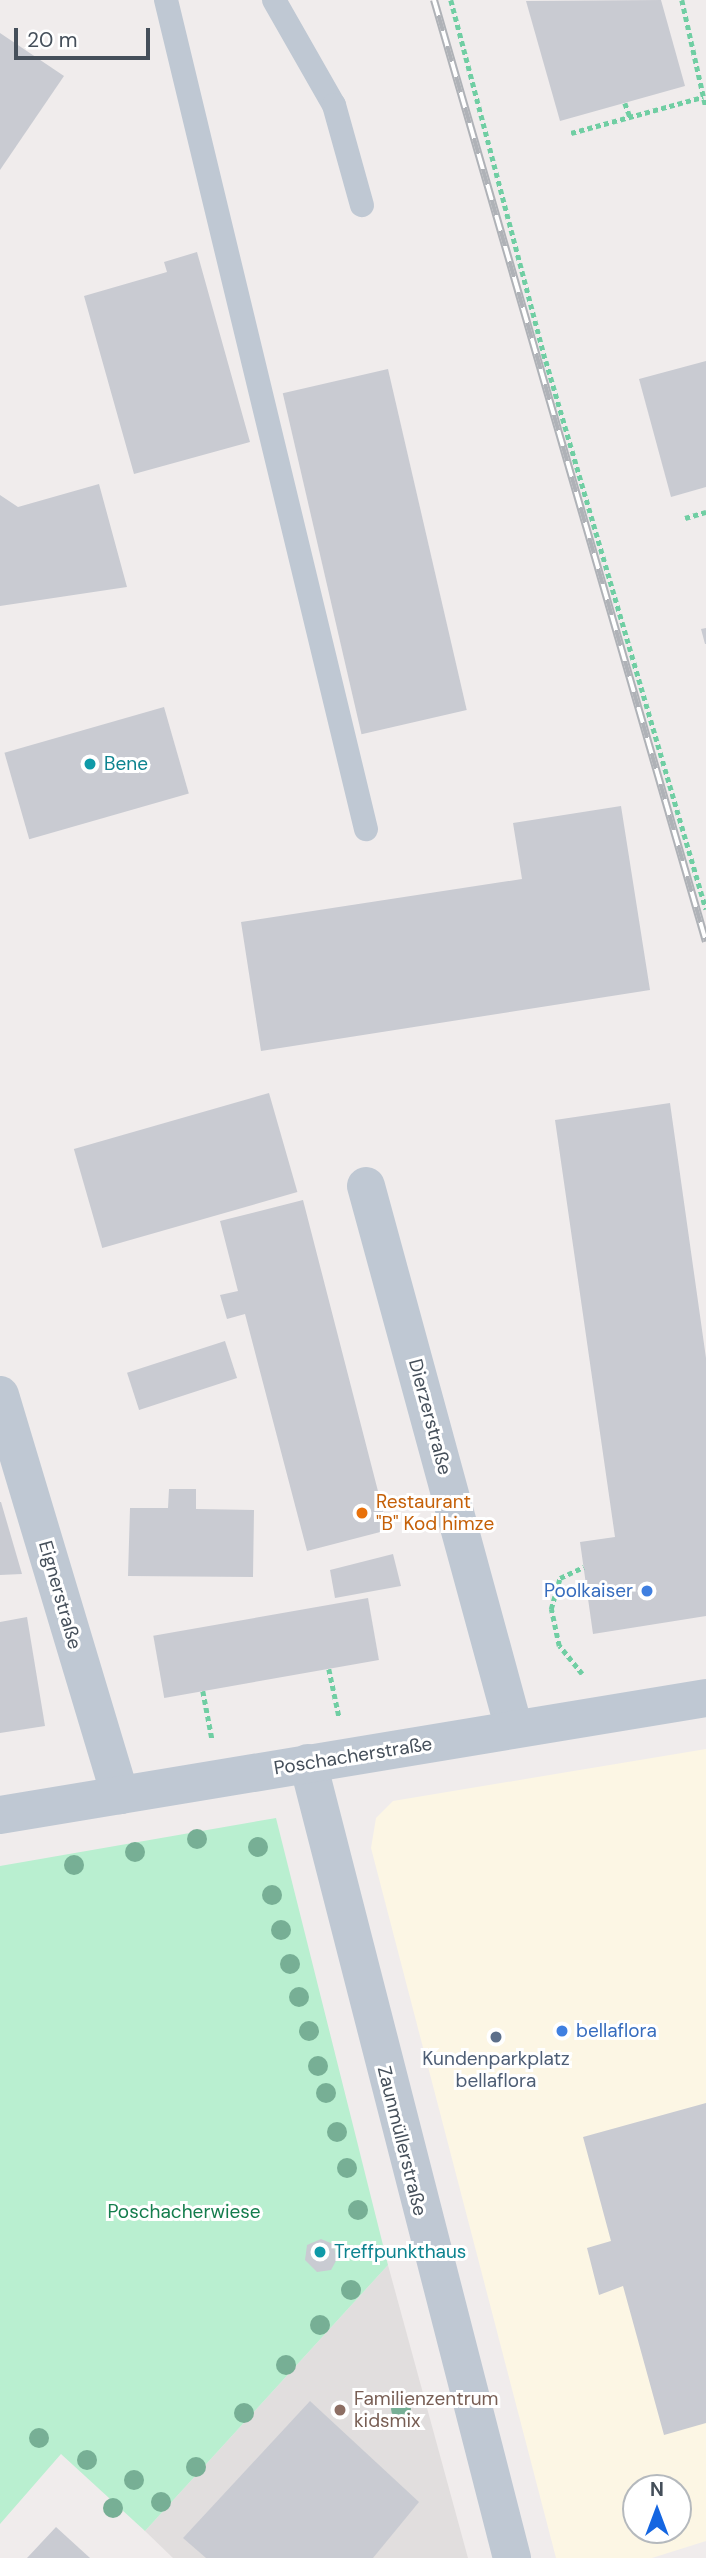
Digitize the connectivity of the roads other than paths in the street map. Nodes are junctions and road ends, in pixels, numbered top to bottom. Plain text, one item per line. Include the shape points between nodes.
1 (166, 0) edge
2 (274, 0) edge
3 (362, 205) dead end
4 (366, 829) dead end
5 (366, 1186) dead end
6 (0, 1395) edge
7 (706, 1698) edge
8 (514, 1729) junction
9 (308, 1763) junction
10 (120, 1795) junction
11 (0, 1815) edge
12 (512, 2558) edge

1 - 4 lane
2 - 3 lane via 334,105
5 - 8 street, Dierzerstraße
6 - 10 street, Eignerstraße
7 - 8 street, Poschacherstraße
8 - 9 street, Poschacherstraße
9 - 10 street, Poschacherstraße
9 - 12 street, Zaunmüllerstraße
10 - 11 street, Poschacherstraße

